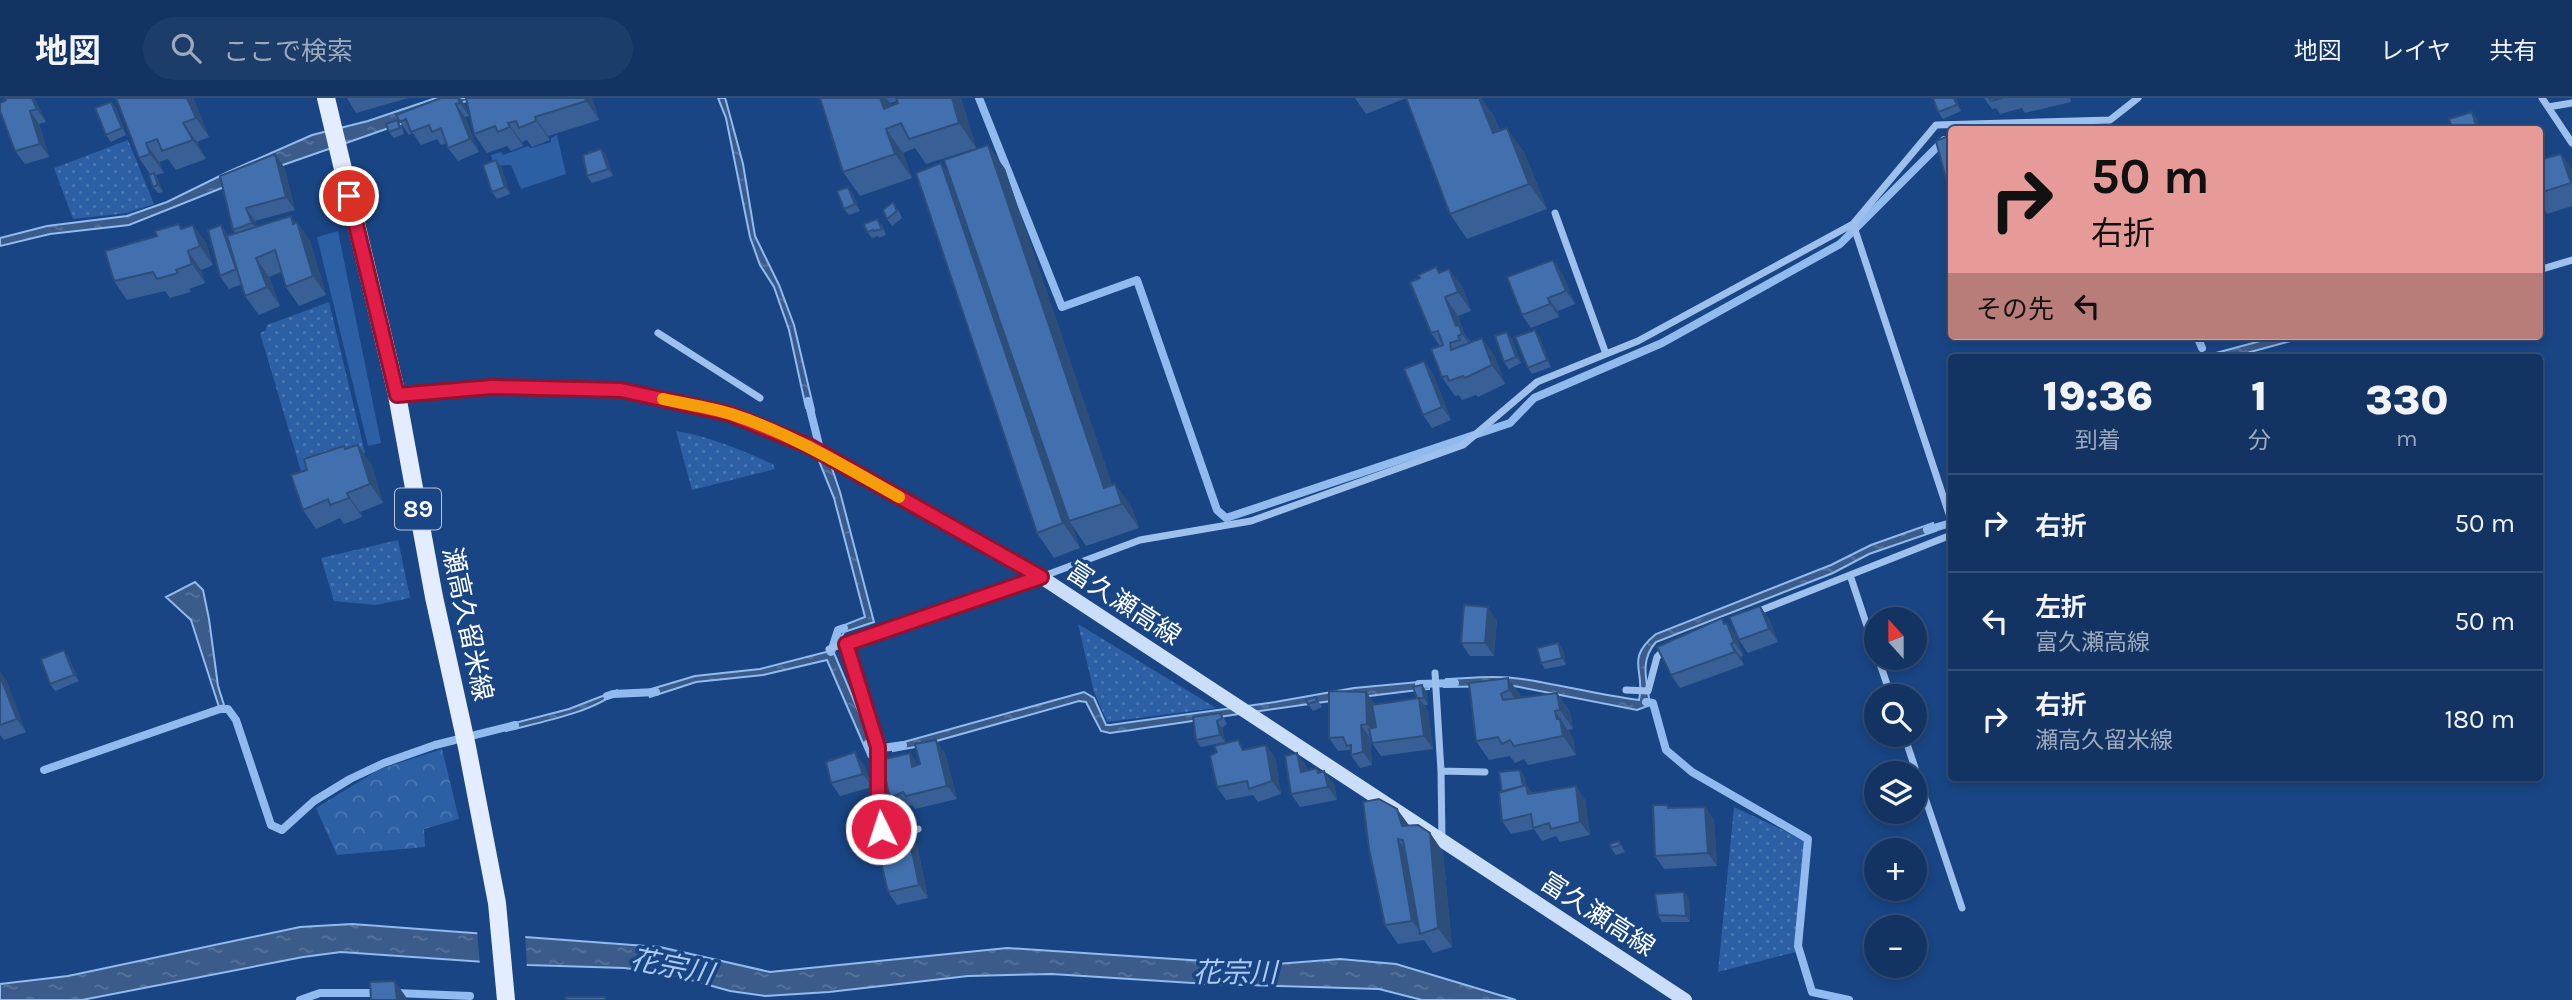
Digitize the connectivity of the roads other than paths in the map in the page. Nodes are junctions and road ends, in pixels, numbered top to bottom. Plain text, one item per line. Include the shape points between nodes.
1 (326, 98) edge
2 (2138, 98) edge
3 (2542, 98) edge
4 (2572, 103) edge
5 (2548, 107) junction
6 (2572, 143) edge
7 (1555, 213) dead end
8 (1853, 224) junction
9 (2572, 260) edge
10 (2543, 269) edge
11 (658, 333) dead end
12 (1606, 354) junction
13 (397, 395) junction
14 (760, 398) dead end
15 (1948, 511) edge
16 (1948, 536) edge
17 (1850, 575) junction
18 (1041, 577) junction
19 (1746, 616) edge
20 (1864, 617) edge
21 (846, 644) junction
22 (1668, 646) edge
23 (828, 649) dead end
24 (1435, 673) dead end
25 (1626, 690) dead end
26 (1908, 747) edge
27 (1441, 771) junction
28 (1485, 772) dead end
29 (918, 829) dead end
30 (1442, 841) junction
31 (1962, 908) dead end
32 (506, 1000) edge
33 (1685, 1000) edge

1 - 13 main road, 瀬高久留米線 / 89
2 - 8 street via 2110,120 1936,125
3 - 5 street
4 - 5 street
5 - 6 street
7 - 12 street
8 - 12 street
8 - 15 street
9 - 10 street
11 - 14 street
12 - 18 street via 1537,382 1463,445 1251,521 1140,540
13 - 18 main road, 富久瀬高線 via 492,387 621,390 730,414 809,446
13 - 32 main road, 瀬高久留米線 / 89 via 499,923
16 - 17 street
17 - 19 street
17 - 20 street
18 - 21 street
18 - 30 main road, 富久瀬高線
21 - 23 street
21 - 29 street via 878,747 881,829 890,834
22 - 25 street via 1657,657 1648,691
24 - 27 street
26 - 31 street
27 - 28 street
27 - 30 street
30 - 33 main road, 富久瀬高線

